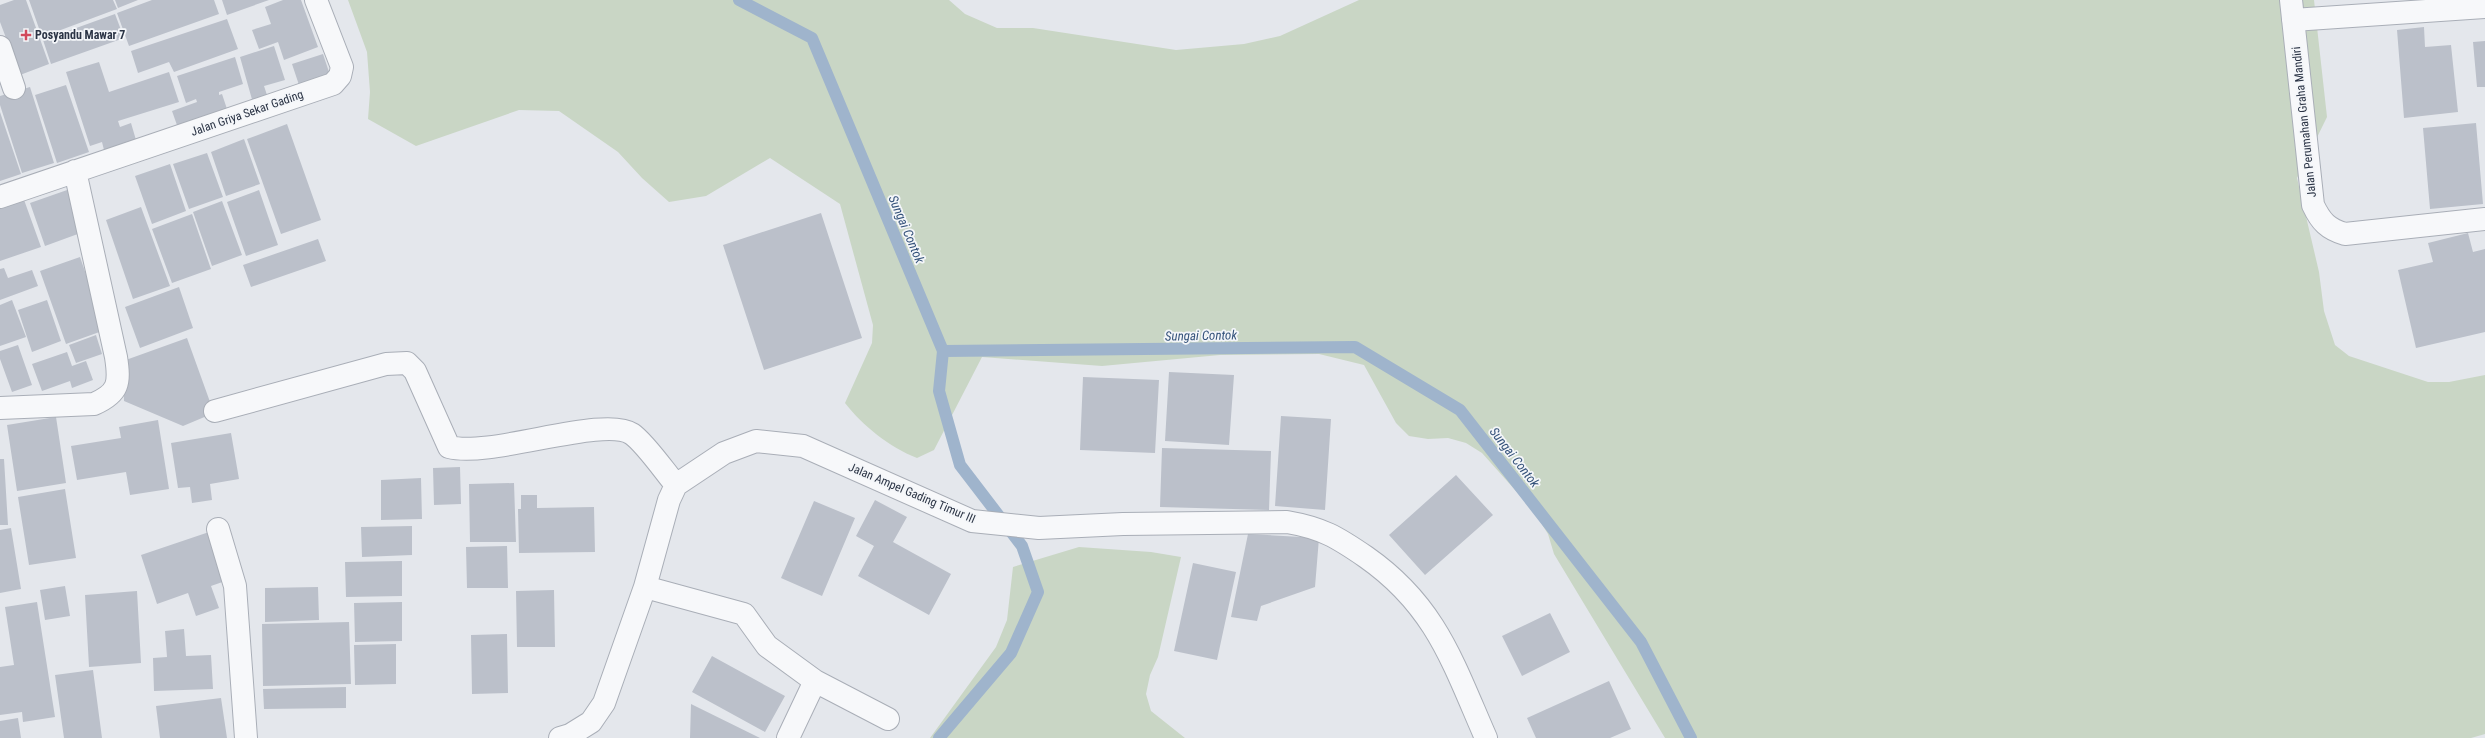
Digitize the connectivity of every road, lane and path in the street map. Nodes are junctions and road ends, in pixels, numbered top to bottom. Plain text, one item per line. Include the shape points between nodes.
1 (316, 0) edge
2 (2485, 7) edge
3 (2292, 10) edge
4 (0, 48) edge
5 (14, 88) dead end
6 (74, 171) junction
7 (0, 197) edge
8 (2485, 219) edge
9 (0, 408) edge
10 (216, 411) dead end
11 (676, 485) junction
12 (218, 529) dead end
13 (645, 587) junction
14 (815, 681) junction
15 (888, 719) dead end
16 (246, 738) edge
17 (560, 738) edge
18 (788, 738) edge
19 (1486, 738) edge

1 - 6 street, Jalan Griya Sekar Gading via 342,67 340,76 333,84
2 - 3 street, Jalan Perumahan Graha Mandiri
3 - 8 street, Jalan Perumahan Graha Mandiri via 2314,206 2320,220 2330,230 2345,234
4 - 5 street
6 - 7 street, Jalan Griya Sekar Gading
6 - 9 street via 116,357 117,387 107,398 94,404
10 - 11 street via 386,364 407,363 415,371 449,447 474,450 609,429 632,434
11 - 13 street via 669,500
11 - 19 street, Jalan Ampel Gading Timur III via 724,453 756,440 803,446 972,521 1039,528 1287,522 1312,526 1336,536 1391,574 1416,600 1443,641
12 - 16 street via 235,586
13 - 14 street via 744,614 767,646
13 - 17 street via 604,703 591,722
14 - 15 street
14 - 18 street

